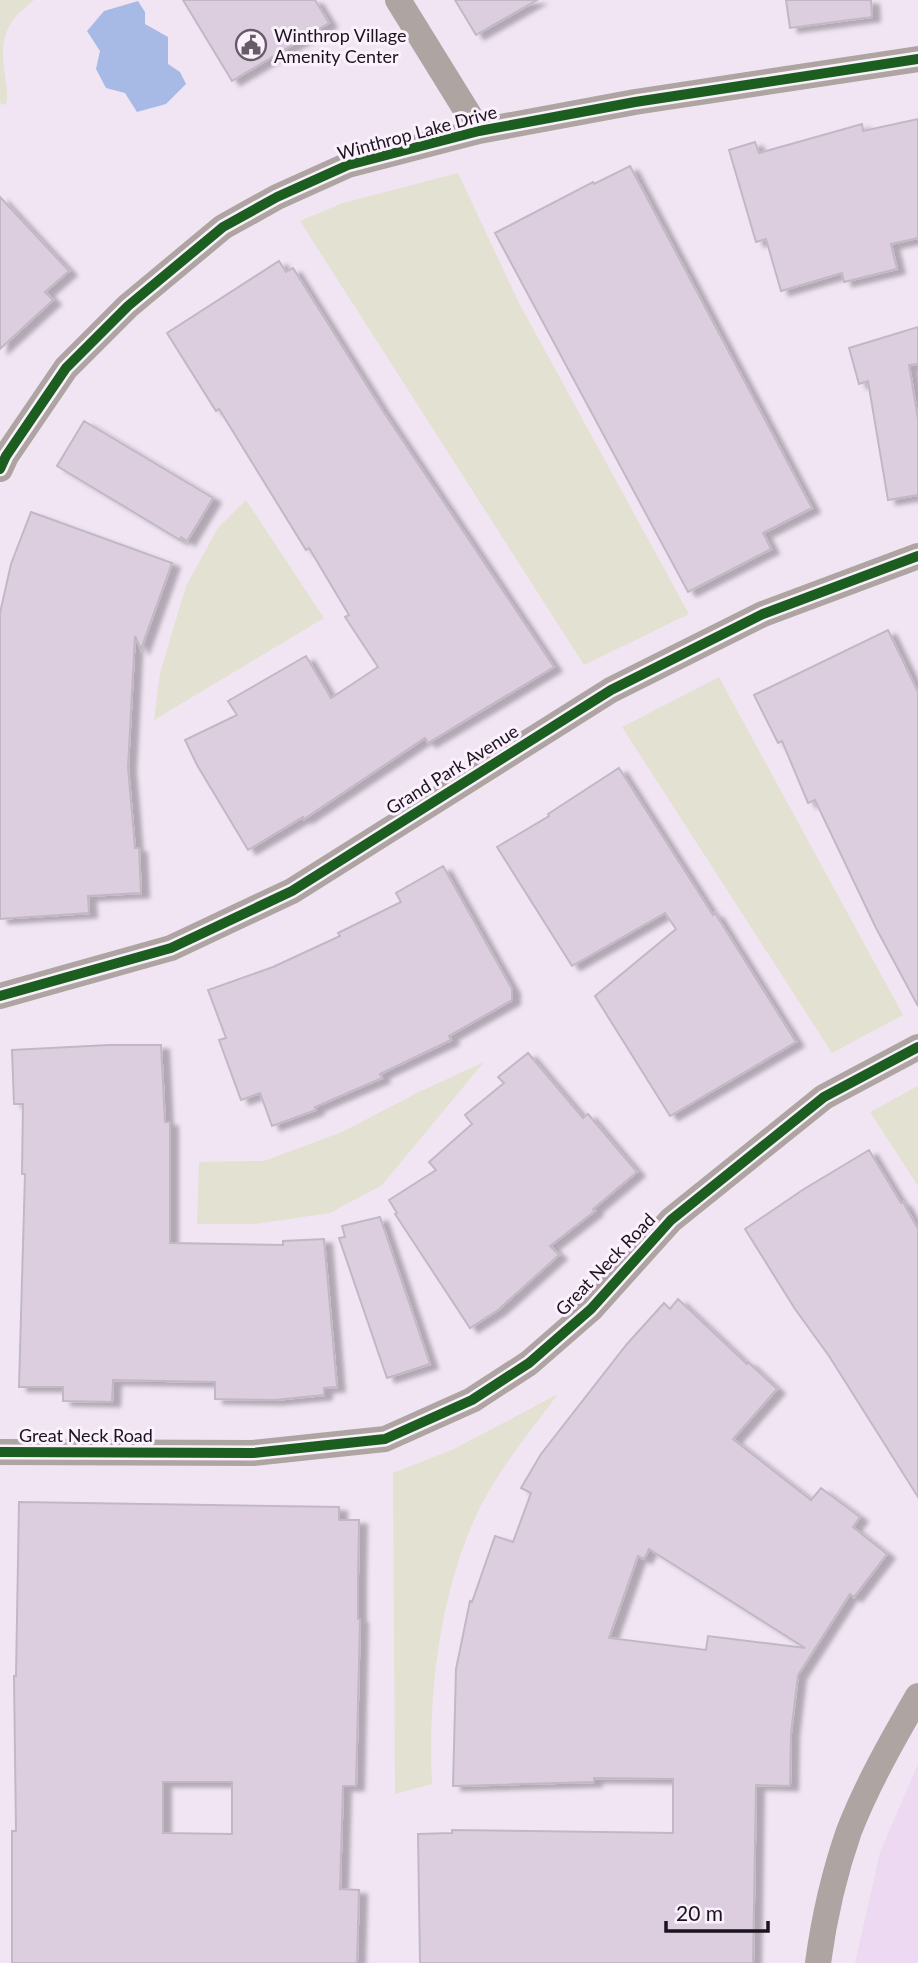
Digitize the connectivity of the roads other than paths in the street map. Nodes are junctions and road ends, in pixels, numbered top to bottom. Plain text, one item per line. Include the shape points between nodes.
1 (398, 0) edge
2 (918, 59) edge
3 (479, 131) junction
4 (0, 469) edge
5 (918, 556) edge
6 (0, 996) edge
7 (918, 1047) edge
8 (0, 1452) edge
9 (918, 1696) edge
10 (818, 1963) edge

1 - 3 street
2 - 3 street, Winthrop Lake Drive via 703,90
3 - 4 street, Winthrop Lake Drive via 348,165 223,227 128,306 66,368
5 - 6 street, Grand Park Avenue via 764,614 611,690 292,891 171,948
7 - 8 street, Great Neck Road via 824,1097 671,1220 591,1308 528,1363 472,1400 385,1439 253,1453
9 - 10 street via 849,1831 824,1915

